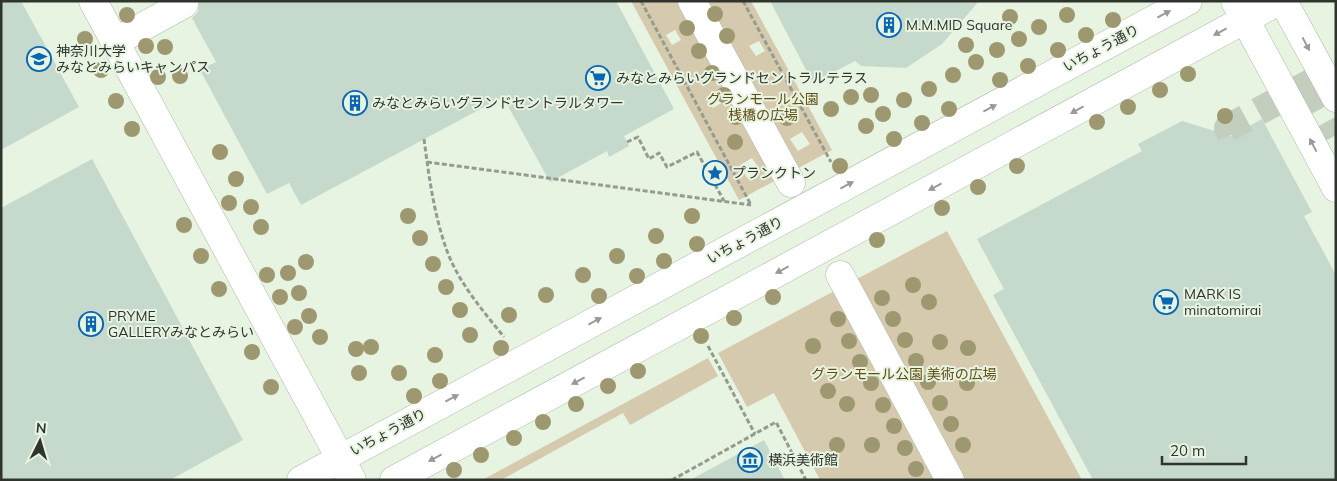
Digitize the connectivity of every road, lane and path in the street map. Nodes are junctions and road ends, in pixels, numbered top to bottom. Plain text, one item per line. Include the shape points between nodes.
1 (93, 1) edge
2 (641, 1) edge
3 (692, 1) edge
4 (743, 1) edge
5 (1188, 1) edge
6 (1279, 1) edge
7 (1283, 1) edge
8 (184, 4) dead end
9 (1240, 10) edge
10 (115, 42) junction
11 (1336, 98) tunnel mouth
12 (424, 139) dead end
13 (627, 142) dead end
14 (427, 162) junction
15 (831, 162) dead end
16 (791, 183) dead end
17 (1336, 188) edge
18 (724, 201) junction
19 (840, 275) dead end
20 (504, 337) dead end
21 (708, 346) dead end
22 (755, 434) junction
23 (346, 469) edge
24 (301, 480) edge
25 (394, 480) edge
26 (672, 480) edge
27 (806, 480) edge
28 (950, 480) edge

1 - 10 street
2 - 18 path via 752,205
3 - 16 street
4 - 15 path
23 -> 5 street, いちょう通り
6 - 9 street
7 -> 11 street
8 - 10 street
17 -> 9 street
9 -> 25 street
10 - 23 street
12 - 14 path
13 - 18 path via 638,136 649,159 659,153 667,167 698,152
14 - 18 path
14 - 20 path via 432,196 448,252 471,296
19 - 28 street
21 - 22 path
22 - 26 path
22 - 27 path via 776,422
23 - 24 street, いちょう通り

